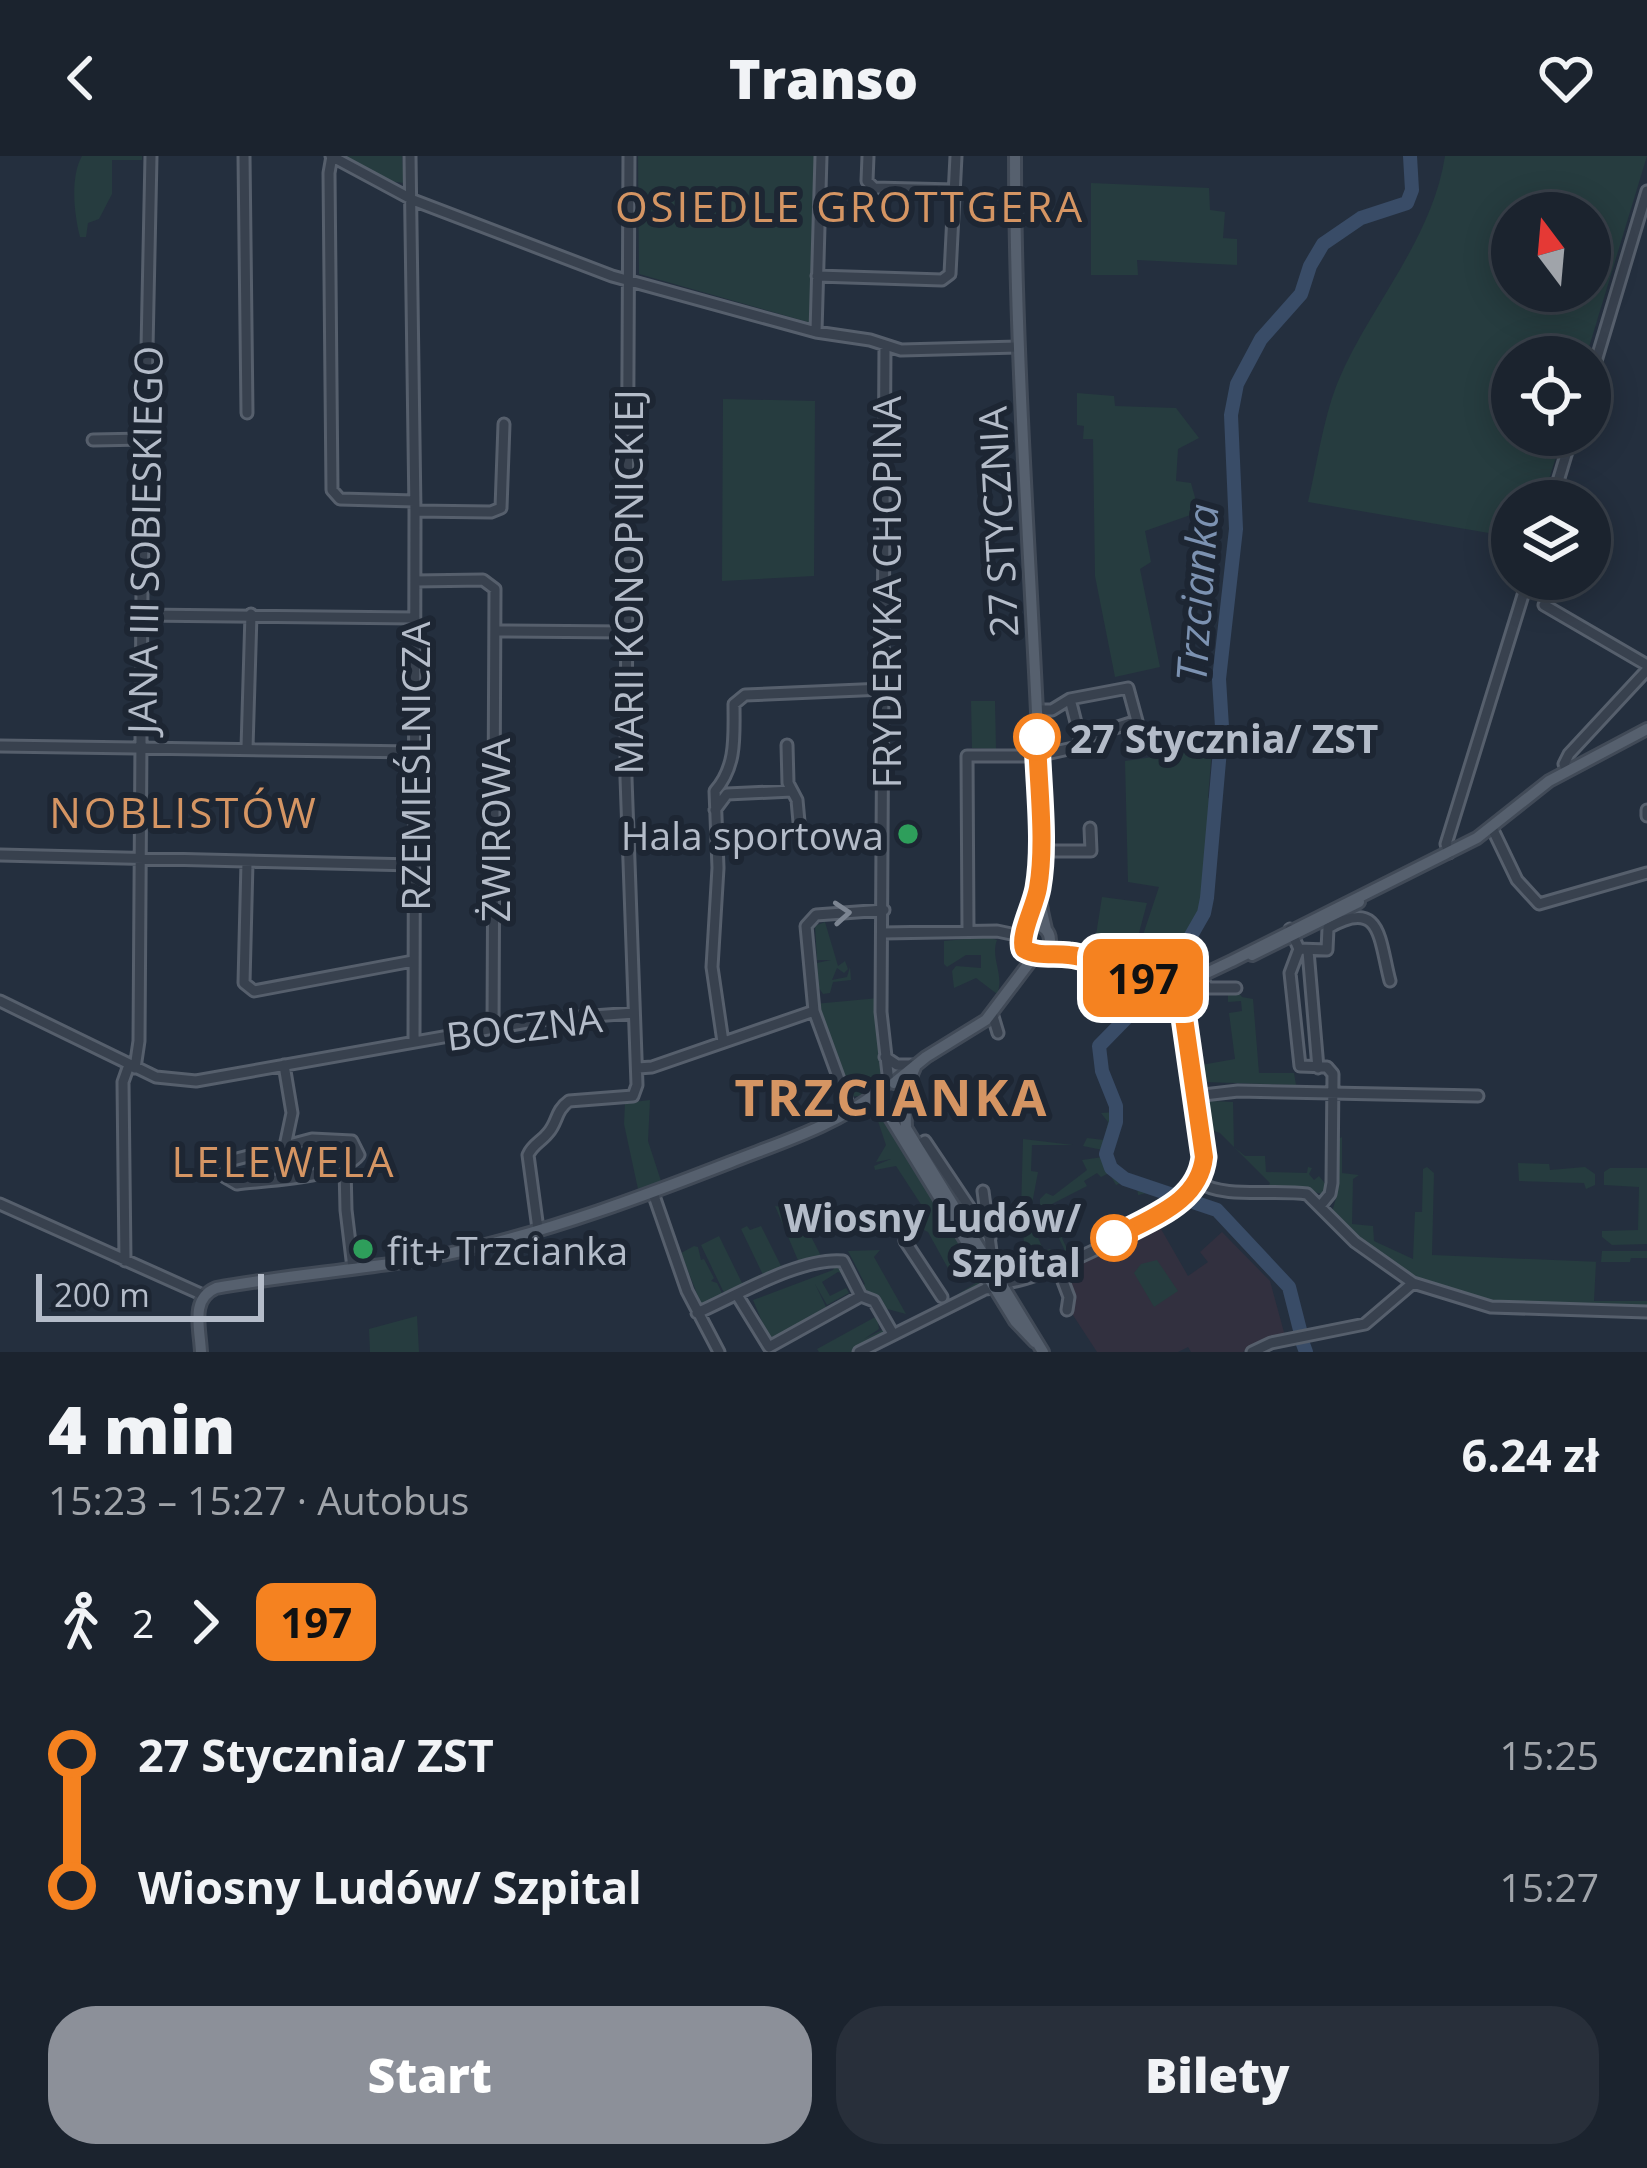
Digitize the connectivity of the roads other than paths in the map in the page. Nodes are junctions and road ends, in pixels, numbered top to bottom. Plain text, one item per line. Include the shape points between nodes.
1 (152, 156) edge
2 (244, 156) edge
3 (332, 156) edge
4 (410, 156) edge
5 (628, 156) edge
6 (820, 156) edge
7 (868, 156) edge
8 (956, 156) edge
9 (1015, 156) edge
10 (955, 190) junction
11 (1647, 191) edge
12 (412, 200) junction
13 (817, 276) junction
14 (627, 278) junction
15 (816, 332) junction
16 (1604, 336) edge
17 (885, 345) junction
18 (1018, 346) junction
19 (247, 413) dead end
20 (504, 424) dead end
21 (145, 439) junction
22 (93, 440) dead end
23 (416, 506) junction
24 (415, 581) junction
25 (1522, 600) edge
26 (1544, 605) dead end
27 (251, 614) junction
28 (142, 615) junction
29 (415, 618) junction
30 (495, 631) junction
31 (626, 632) junction
32 (1647, 668) edge
33 (884, 689) junction
34 (1070, 699) junction
35 (1037, 710) junction
36 (1647, 730) edge
37 (1081, 739) junction
38 (787, 745) dead end
39 (0, 746) edge
40 (142, 748) junction
41 (247, 748) junction
42 (415, 752) junction
43 (1037, 756) junction
44 (1567, 770) junction
45 (727, 778) junction
46 (792, 791) junction
47 (728, 794) junction
48 (715, 810) junction
49 (799, 822) dead end
50 (1090, 827) dead end
51 (1492, 828) junction
52 (1039, 851) junction
53 (1449, 853) junction
54 (0, 855) edge
55 (141, 858) junction
56 (247, 862) junction
57 (414, 865) junction
58 (1647, 873) edge
59 (1040, 884) junction
60 (1380, 887) junction
61 (884, 910) junction
62 (883, 932) junction
63 (968, 932) junction
64 (1048, 934) junction
65 (1023, 936) junction
66 (1296, 940) junction
67 (1040, 953) junction
68 (1068, 954) junction
69 (413, 961) junction
70 (1019, 974) junction
71 (1200, 976) junction
72 (1390, 981) dead end
73 (1175, 984) junction
74 (1236, 988) dead end
75 (0, 1001) edge
76 (814, 1011) junction
77 (634, 1013) junction
78 (992, 1013) junction
79 (978, 1027) junction
80 (493, 1028) junction
81 (414, 1040) junction
82 (723, 1042) junction
83 (885, 1057) junction
84 (284, 1065) junction
85 (916, 1065) junction
86 (132, 1066) junction
87 (638, 1068) junction
88 (1318, 1068) junction
89 (892, 1087) junction
90 (1333, 1091) junction
91 (1195, 1096) junction
92 (1478, 1096) dead end
93 (904, 1106) junction
94 (884, 1109) junction
95 (851, 1112) junction
96 (292, 1113) junction
97 (312, 1139) junction
98 (285, 1146) junction
99 (914, 1153) junction
100 (346, 1167) junction
101 (1200, 1181) junction
102 (983, 1191) dead end
103 (653, 1193) junction
104 (0, 1204) edge
105 (1321, 1205) junction
106 (538, 1229) junction
107 (990, 1238) junction
108 (905, 1241) dead end
109 (125, 1261) junction
110 (353, 1268) junction
111 (1058, 1268) junction
112 (992, 1275) junction
113 (1022, 1280) junction
114 (1413, 1283) junction
115 (203, 1295) junction
116 (736, 1295) junction
117 (861, 1296) junction
118 (1010, 1296) junction
119 (942, 1297) dead end
120 (1067, 1310) dead end
121 (1647, 1312) edge
122 (697, 1313) junction
123 (1021, 1313) junction
124 (893, 1334) junction
125 (1041, 1348) edge
126 (201, 1352) edge
127 (718, 1352) edge
128 (859, 1352) edge
129 (1252, 1352) edge

1 - 21 street, JANA III SOBIESKIEGO
2 - 19 street
3 - 12 street
3 - 23 street via 332,490 340,499
4 - 12 street, RZEMIEŚLNICZA
5 - 14 street, MARII KONOPNICKIEJ
6 - 13 street
7 - 10 street via 874,188
8 - 10 street
9 - 18 main road, 27 STYCZNIA
10 - 13 street via 952,267 942,280
11 - 16 street
12 - 14 street
12 - 23 street, RZEMIEŚLNICZA
13 - 15 street
14 - 15 street
14 - 31 street, MARII KONOPNICKIEJ
15 - 17 street
17 - 18 street
17 - 33 street, FRYDERYKA CHOPINA
18 - 35 main road, 27 STYCZNIA
20 - 23 street via 501,508
21 - 22 street
21 - 28 street, JANA III SOBIESKIEGO
23 - 24 street, RZEMIEŚLNICZA
24 - 29 street, RZEMIEŚLNICZA
24 - 30 street, ŻWIROWA via 491,583
25 - 53 street
26 - 32 street
27 - 28 street
27 - 29 street
27 - 41 street
28 - 40 street, JANA III SOBIESKIEGO
29 - 42 street, RZEMIEŚLNICZA
30 - 31 street
30 - 80 street, ŻWIROWA
31 - 77 street, MARII KONOPNICKIEJ
32 - 44 street via 1569,754
33 - 45 street via 738,698
33 - 61 street, FRYDERYKA CHOPINA
34 - 35 street
34 - 37 street
34 - 37 street via 1128,688 1137,721
35 - 43 main road, 27 STYCZNIA
36 - 44 main road
37 - 43 street via 1082,746
38 - 46 street
39 - 40 street
40 - 41 street
40 - 55 street, JANA III SOBIESKIEGO
41 - 42 street
42 - 57 street, RZEMIEŚLNICZA
43 - 52 main road, 27 STYCZNIA
43 - 63 street via 967,756
44 - 51 main road
45 - 47 street
45 - 48 street
46 - 47 street
46 - 49 street
47 - 48 street
48 - 82 street via 712,968
50 - 52 street via 1090,851
51 - 53 main road
51 - 58 street via 1516,880 1539,904
52 - 59 main road, 27 STYCZNIA
53 - 60 main road
54 - 55 street
55 - 56 street
55 - 86 street, JANA III SOBIESKIEGO
56 - 57 street
56 - 69 street via 244,983 254,991
57 - 69 street, RZEMIEŚLNICZA
59 - 64 main road, 27 STYCZNIA
59 - 65 main road, 27 STYCZNIA
60 - 66 main road
60 - 66 main road
61 - 62 street, FRYDERYKA CHOPINA
76 -> 61 street via 810,919
62 - 63 street
62 - 83 street, FRYDERYKA CHOPINA
63 - 65 street
64 - 65 main road via 1039,925
64 - 67 main road
64 - 68 main road
65 - 67 main road
65 - 70 main road, 27 STYCZNIA
66 - 71 main road
66 - 72 street via 1327,950 1326,934 1337,923 1366,917
66 - 88 street
66 - 88 street via 1290,973 1299,1063
67 - 68 main road
67 - 70 main road
68 - 73 main road
69 - 81 street, RZEMIEŚLNICZA
70 - 78 main road
71 - 73 main road
71 - 74 street via 1208,988
73 - 91 street
75 - 86 street
76 - 82 street
76 - 95 street
77 - 80 street, BOCZNA
77 - 87 street, MARII KONOPNICKIEJ
78 - 79 main road
78 - 79 street via 996,1031
79 - 85 main road
80 - 81 street, BOCZNA
81 - 84 street
82 - 87 street
83 - 85 street
83 - 89 street, FRYDERYKA CHOPINA
84 - 86 street via 196,1081
84 - 96 street
85 - 89 main road
86 - 109 street, JANA III SOBIESKIEGO via 123,1082
87 - 106 street, MARII KONOPNICKIEJ via 630,1097 569,1101 532,1146
88 - 90 street via 1330,1070
89 - 93 main road
89 - 94 main road
89 - 95 main road
90 - 91 street
90 - 92 street
90 - 105 street via 1332,1183
91 - 101 street
93 - 94 main road
93 - 99 main road
94 - 95 main road
94 - 99 main road
95 - 103 main road
96 - 97 street
96 - 98 street
97 - 98 street
97 - 100 street via 355,1143 358,1159
98 - 100 street via 229,1162 225,1177 237,1184
99 - 107 street via 925,1141
99 - 112 main road
99 - 112 main road
100 - 110 street
101 - 105 street via 1221,1191 1307,1194
101 - 111 street via 1178,1202
102 - 107 street
103 - 106 main road
103 - 122 street
104 - 109 street
105 - 114 street via 1355,1243
106 - 110 main road
107 - 112 street
108 - 119 street
109 - 115 street
110 - 115 main road
111 - 113 street
111 - 120 street
112 - 113 street
112 - 118 main road
112 - 123 main road
112 - 124 street
112 - 125 main road via 1020,1328
113 - 118 street
114 - 121 street via 1491,1306
114 - 129 street via 1365,1324
115 - 126 main road
116 - 117 street via 830,1260 843,1262
116 - 117 street via 770,1347
116 - 122 street
117 - 124 street via 874,1300
118 - 123 main road
122 - 127 street
123 - 125 main road
124 - 128 street

